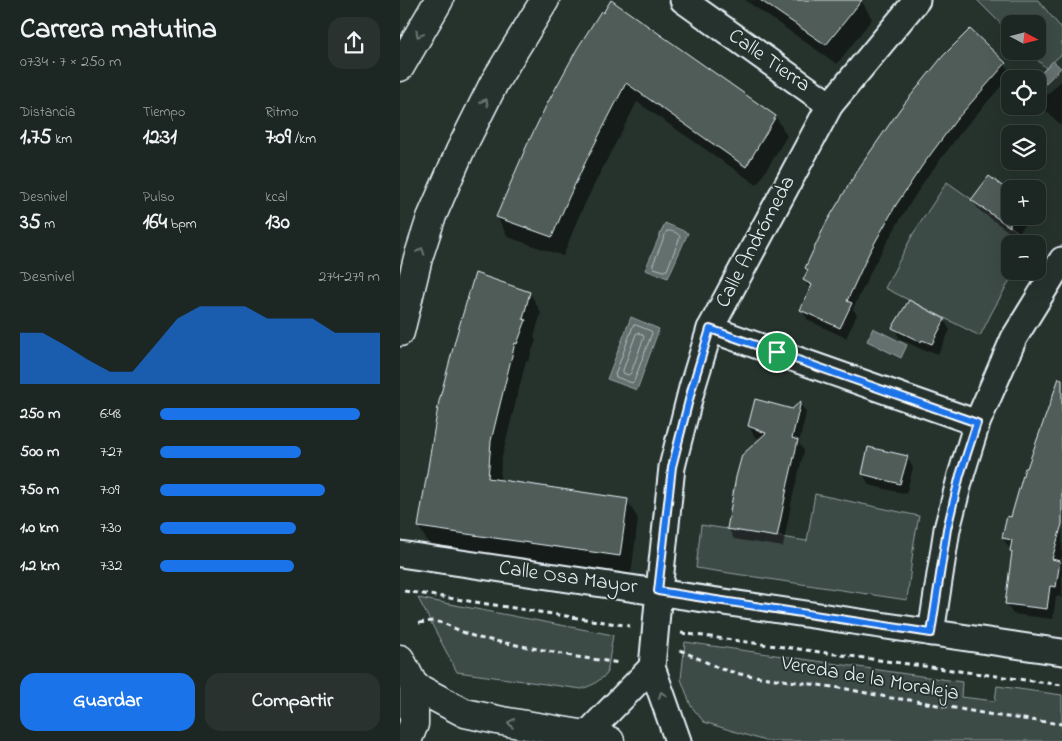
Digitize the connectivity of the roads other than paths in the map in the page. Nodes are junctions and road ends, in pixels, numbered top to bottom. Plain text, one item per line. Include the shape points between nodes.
1 (439, 0) edge
2 (545, 0) edge
3 (683, 0) edge
4 (918, 0) edge
5 (400, 67) edge
6 (830, 105) junction
7 (1062, 260) edge
8 (710, 329) junction
9 (400, 332) edge
10 (977, 423) junction
11 (400, 554) edge
12 (658, 591) junction
13 (931, 633) junction
14 (1062, 652) edge
15 (400, 659) edge
16 (652, 667) junction
17 (414, 686) junction
18 (598, 738) edge
19 (407, 741) edge
20 (678, 741) edge

1 -> 5 main road
9 -> 2 main road via 431,218 460,151 494,83
3 - 6 street, Calle Tierra
4 - 6 street, Calle Andrómeda
6 - 8 street, Calle Andrómeda
7 - 10 street via 1014,338
8 - 10 street
8 - 12 street, Calle Andrómeda via 672,467
10 - 13 street via 947,529
11 - 12 street, Calle Osa Mayor
12 - 13 street, Calle Osa Mayor
12 - 16 street, Calle Andrómeda
13 - 14 street, Calle Osa Mayor
15 - 17 main road
16 - 18 street
20 -> 16 street, Calle Andrómeda
18 -> 17 main road via 466,713
17 - 19 main road via 414,724

